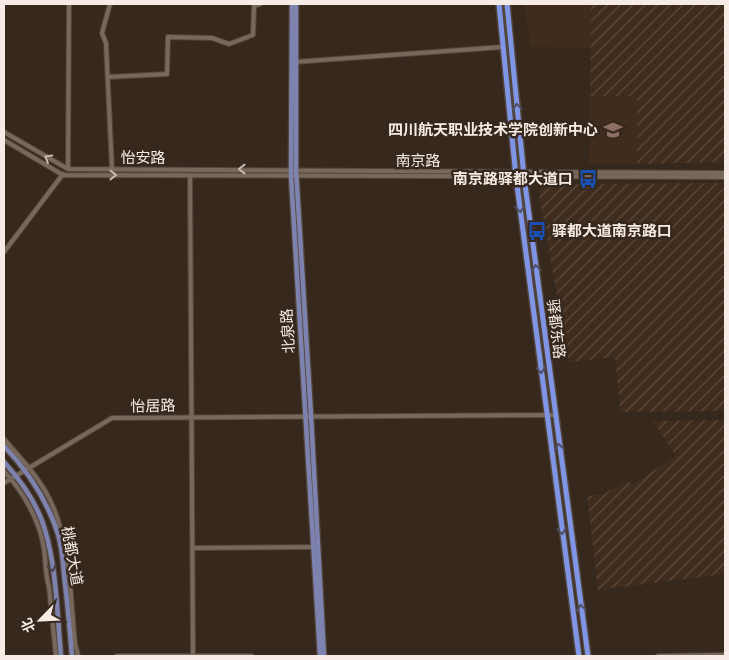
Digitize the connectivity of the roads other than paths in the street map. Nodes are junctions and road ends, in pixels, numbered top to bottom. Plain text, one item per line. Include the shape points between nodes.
1 (69, 4) edge
2 (110, 4) edge
3 (260, 4) edge
4 (294, 4) edge
5 (498, 4) edge
6 (507, 4) edge
7 (503, 47) junction
8 (294, 62) junction
9 (108, 77) junction
10 (4, 132) edge
11 (4, 140) edge
12 (68, 169) junction
13 (112, 169) junction
14 (294, 170) junction
15 (725, 173) edge
16 (63, 175) junction
17 (516, 175) junction
18 (524, 175) junction
19 (190, 176) junction
20 (294, 176) junction
21 (725, 177) edge
22 (4, 252) edge
23 (555, 415) junction
24 (309, 416) junction
25 (547, 416) junction
26 (192, 417) junction
27 (4, 439) edge
28 (4, 446) edge
29 (4, 462) edge
30 (27, 469) junction
31 (4, 471) edge
32 (16, 476) junction
33 (11, 479) junction
34 (4, 483) edge
35 (316, 547) junction
36 (193, 548) junction
37 (193, 655) junction
38 (725, 655) edge
39 (56, 656) edge
40 (61, 656) edge
41 (72, 656) edge
42 (78, 656) edge
43 (117, 656) edge
44 (252, 656) edge
45 (320, 656) edge
46 (324, 656) edge
47 (579, 656) edge
48 (588, 656) edge
49 (658, 656) edge

1 - 12 street
2 - 9 street via 102,33
3 - 9 street via 254,6 253,34 229,44 212,38 168,38 167,74
4 - 8 main road, 北泉路
5 - 7 highway, 驿都东路
18 -> 6 highway, 驿都东路
7 - 8 street
7 - 17 highway, 驿都东路
8 - 14 main road, 北泉路
9 - 13 street
12 -> 10 street
11 - 16 street
12 - 13 street, 怡安路
12 - 16 street
14 -> 13 street, 怡安路
14 - 17 street, 南京路
14 - 20 main road, 北泉路
15 - 18 street, 南京路
16 -> 19 street, 怡安路
16 - 22 street
17 - 18 street, 南京路
17 - 20 street, 怡安路
17 -> 25 highway, 驿都东路
18 - 21 street
23 -> 18 highway, 驿都东路
19 - 20 street, 怡安路
19 - 26 street
20 - 24 main road, 北泉路
23 - 25 street, 怡居路
48 -> 23 highway, 驿都东路
24 - 25 street, 怡居路
24 - 26 street, 怡居路
24 - 35 main road, 北泉路
25 -> 47 highway, 驿都东路
26 - 30 street, 怡居路 via 112,418
26 - 36 street
27 - 30 street
28 - 30 main road, 桃都大道
29 - 32 main road, 桃都大道
30 - 32 street, 怡居路
30 - 41 main road, 桃都大道 via 58,535
30 - 42 street via 49,499 62,533
31 - 33 street
32 - 33 street, 怡居路
32 -> 40 main road, 桃都大道 via 26,488 45,530 53,570
33 - 34 street, 怡居路
33 - 39 street via 41,534
35 - 36 street
35 - 45 main road, 北泉路
35 - 46 main road, 北泉路
36 - 37 street
37 - 43 street
37 - 44 street
38 - 49 street

